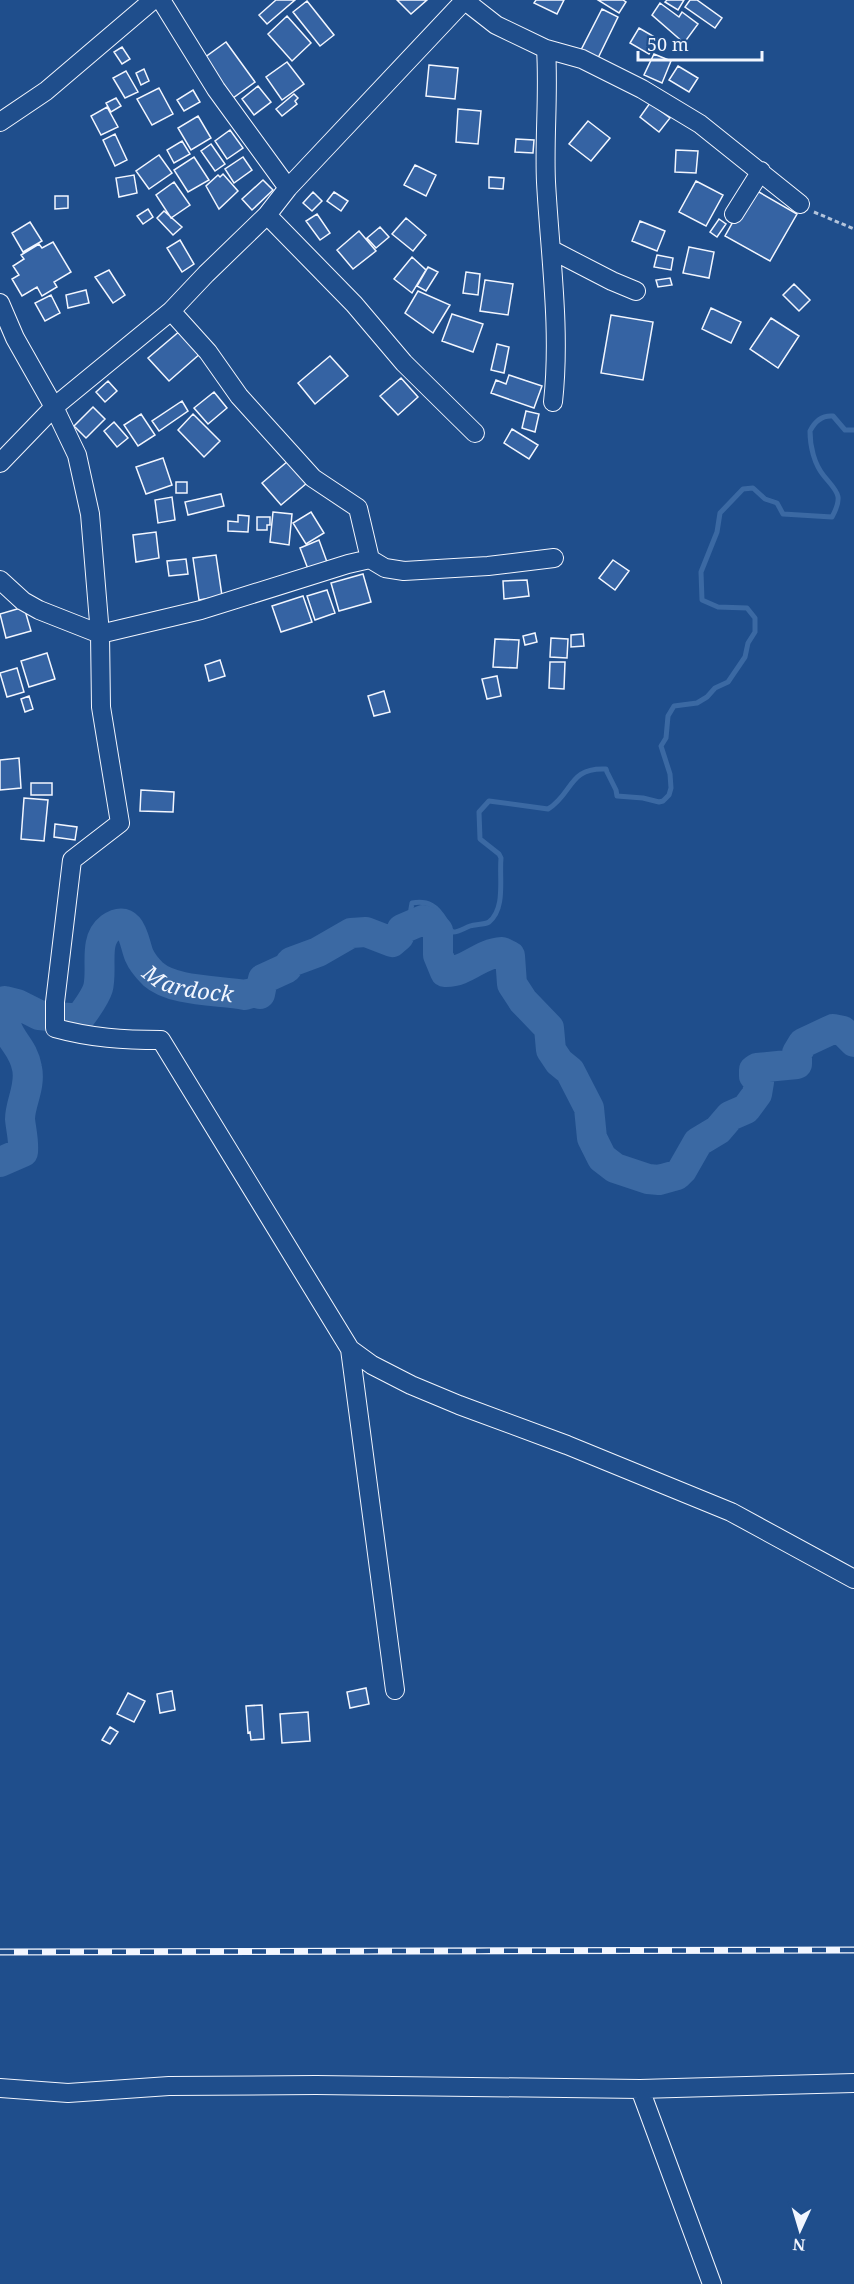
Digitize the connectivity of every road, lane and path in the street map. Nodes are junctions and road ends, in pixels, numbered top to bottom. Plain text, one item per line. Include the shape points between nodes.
1 (153, 0) edge
2 (161, 0) edge
3 (464, 0) edge
4 (546, 49) junction
5 (0, 122) edge
6 (761, 171) junction
7 (288, 188) junction
8 (800, 204) joint
9 (267, 214) junction
10 (734, 214) dead end
11 (854, 229) edge
12 (552, 250) junction
13 (636, 291) dead end
14 (0, 303) edge
15 (171, 311) junction
16 (8, 340) edge
17 (553, 402) dead end
18 (54, 407) junction
19 (475, 433) dead end
20 (0, 463) edge
21 (554, 558) dead end
22 (370, 559) junction
23 (0, 580) edge
24 (100, 634) junction
25 (350, 1349) junction
26 (854, 1579) edge
27 (395, 1690) dead end
28 (854, 2083) edge
29 (0, 2088) edge
30 (640, 2089) junction
31 (712, 2284) edge

1 - 5 street via 46,91
2 - 7 street via 216,89
3 - 4 street via 496,25
3 - 7 street
4 - 6 street via 582,59 642,88 700,124
4 - 12 street via 546,182
6 - 8 street
6 - 10 street
7 - 9 street
8 - 11 path
9 - 15 street
9 - 19 street via 354,304 404,363
12 - 13 street
12 - 17 street via 557,336
14 - 16 street
15 - 18 street
15 - 22 street via 208,352 239,396 313,478 358,508
16 - 18 street
18 - 20 street
18 - 24 street via 78,455 90,514
21 - 22 street via 404,571 385,568
22 - 24 street via 201,610
23 - 24 street via 39,610
24 - 25 street via 102,707 120,823 72,861 55,1028 87,1037 161,1041
25 - 26 street via 411,1385 731,1512
25 - 27 street
28 - 30 street
29 - 30 street via 68,2093 169,2086
30 - 31 street

